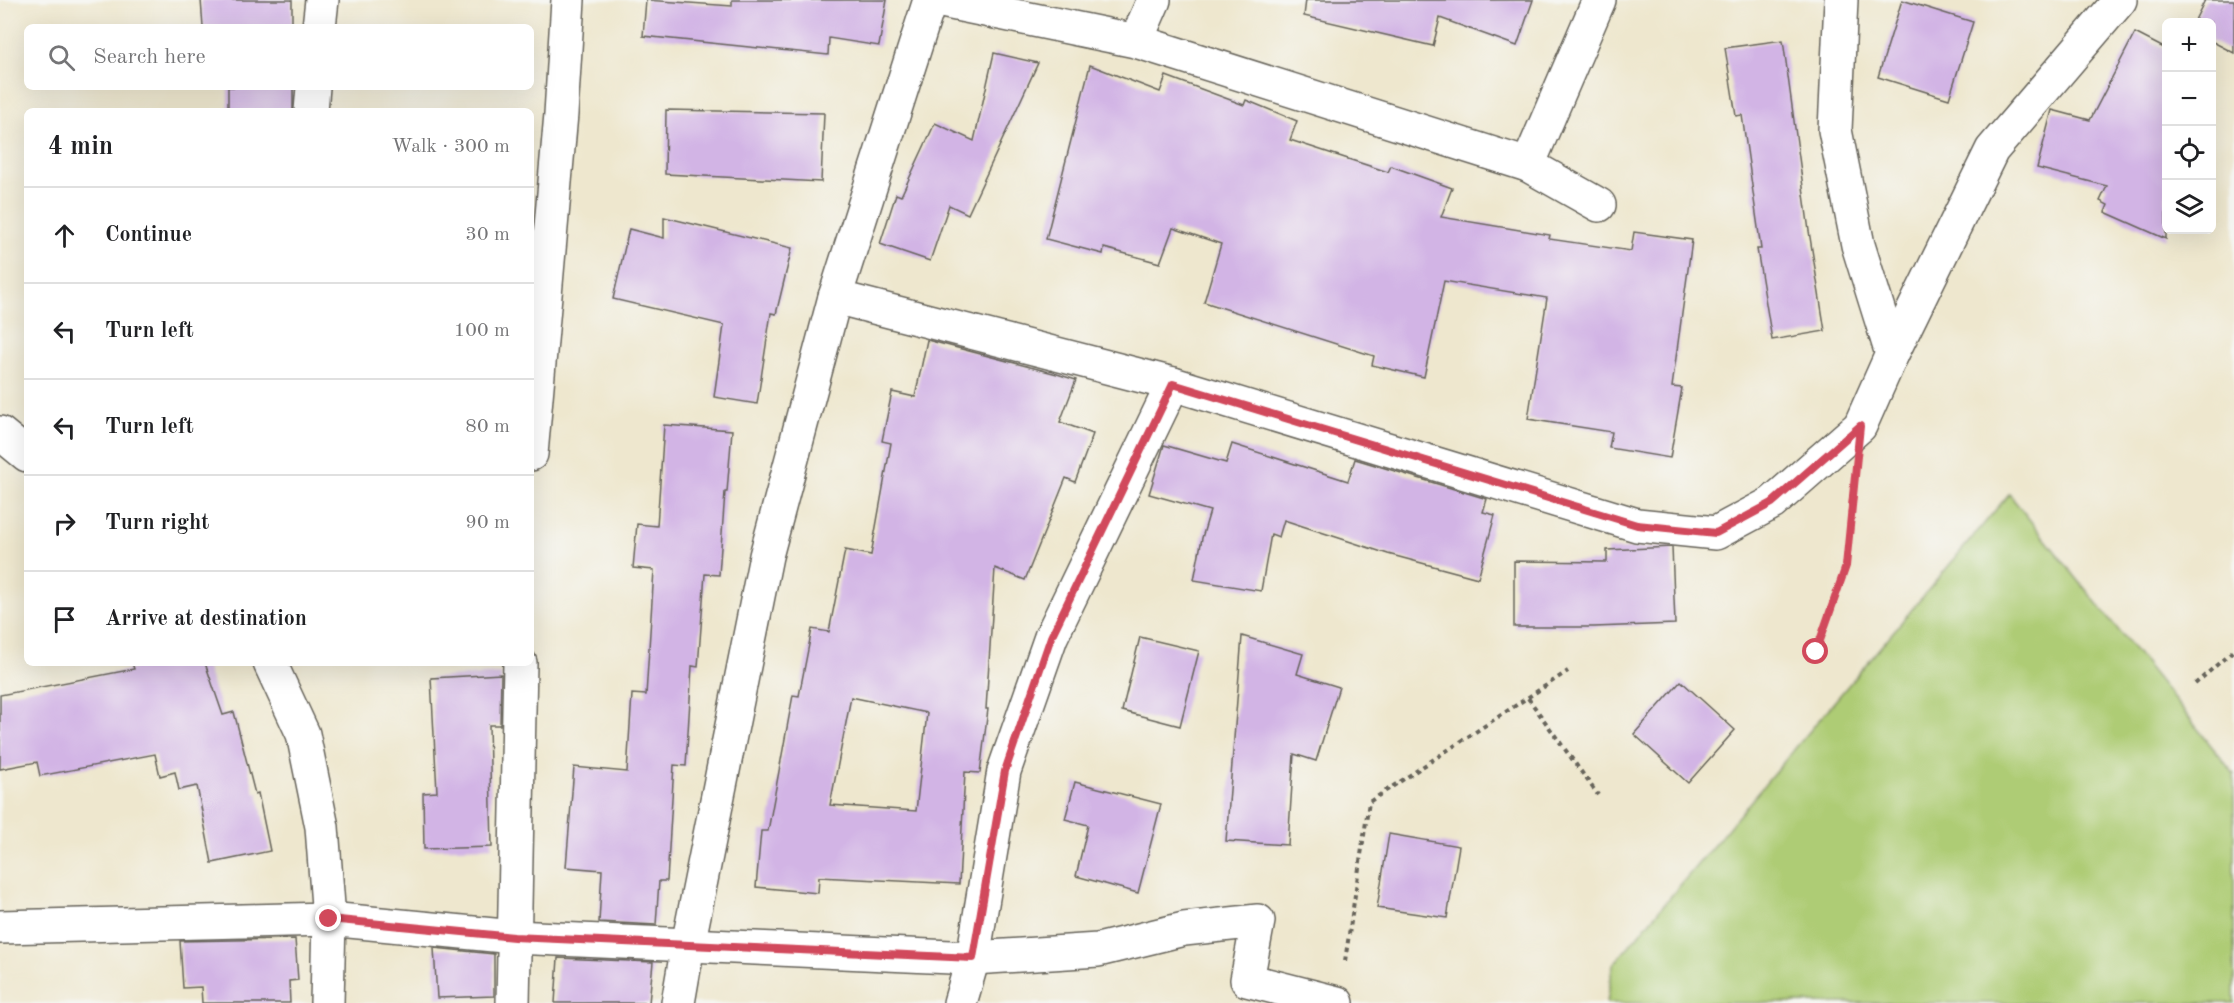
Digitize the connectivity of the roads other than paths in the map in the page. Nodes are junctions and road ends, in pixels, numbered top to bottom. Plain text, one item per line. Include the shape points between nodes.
1 (322, 0) edge
2 (568, 0) edge
3 (930, 0) edge
4 (938, 0) edge
5 (1154, 0) edge
6 (1599, 0) edge
7 (1841, 0) edge
8 (2120, 0) edge
9 (319, 24) edge
10 (1136, 41) junction
11 (313, 90) edge
12 (311, 108) edge
13 (1528, 165) junction
14 (1599, 205) dead end
15 (835, 297) junction
16 (1892, 354) junction
17 (1173, 384) junction
18 (534, 420) edge
19 (0, 433) edge
20 (24, 453) edge
21 (271, 666) edge
22 (520, 666) edge
23 (329, 919) junction
24 (0, 927) edge
25 (514, 937) junction
26 (688, 945) junction
27 (973, 958) junction
28 (327, 1003) edge
29 (513, 1003) edge
30 (678, 1003) edge
31 (960, 1003) edge
32 (1337, 1003) edge

1 - 9 street
2 - 18 street
3 - 15 street
4 - 10 street
5 - 10 street
6 - 13 street
7 - 16 street via 1835,130 1858,244
8 - 16 street via 1992,150
10 - 13 street
11 - 12 street
13 - 14 street
15 - 17 street
15 - 26 street via 766,556
16 - 17 street via 1860,426 1772,503 1716,533 1637,525
17 - 27 street via 1051,637 1008,759
19 - 20 street
21 - 23 street via 303,734 322,827
22 - 25 street
23 - 24 street
23 - 25 street
23 - 28 street
25 - 26 street
25 - 29 street
26 - 27 street
26 - 30 street
27 - 31 street
27 - 32 street via 1098,950 1184,929 1257,921 1247,980

